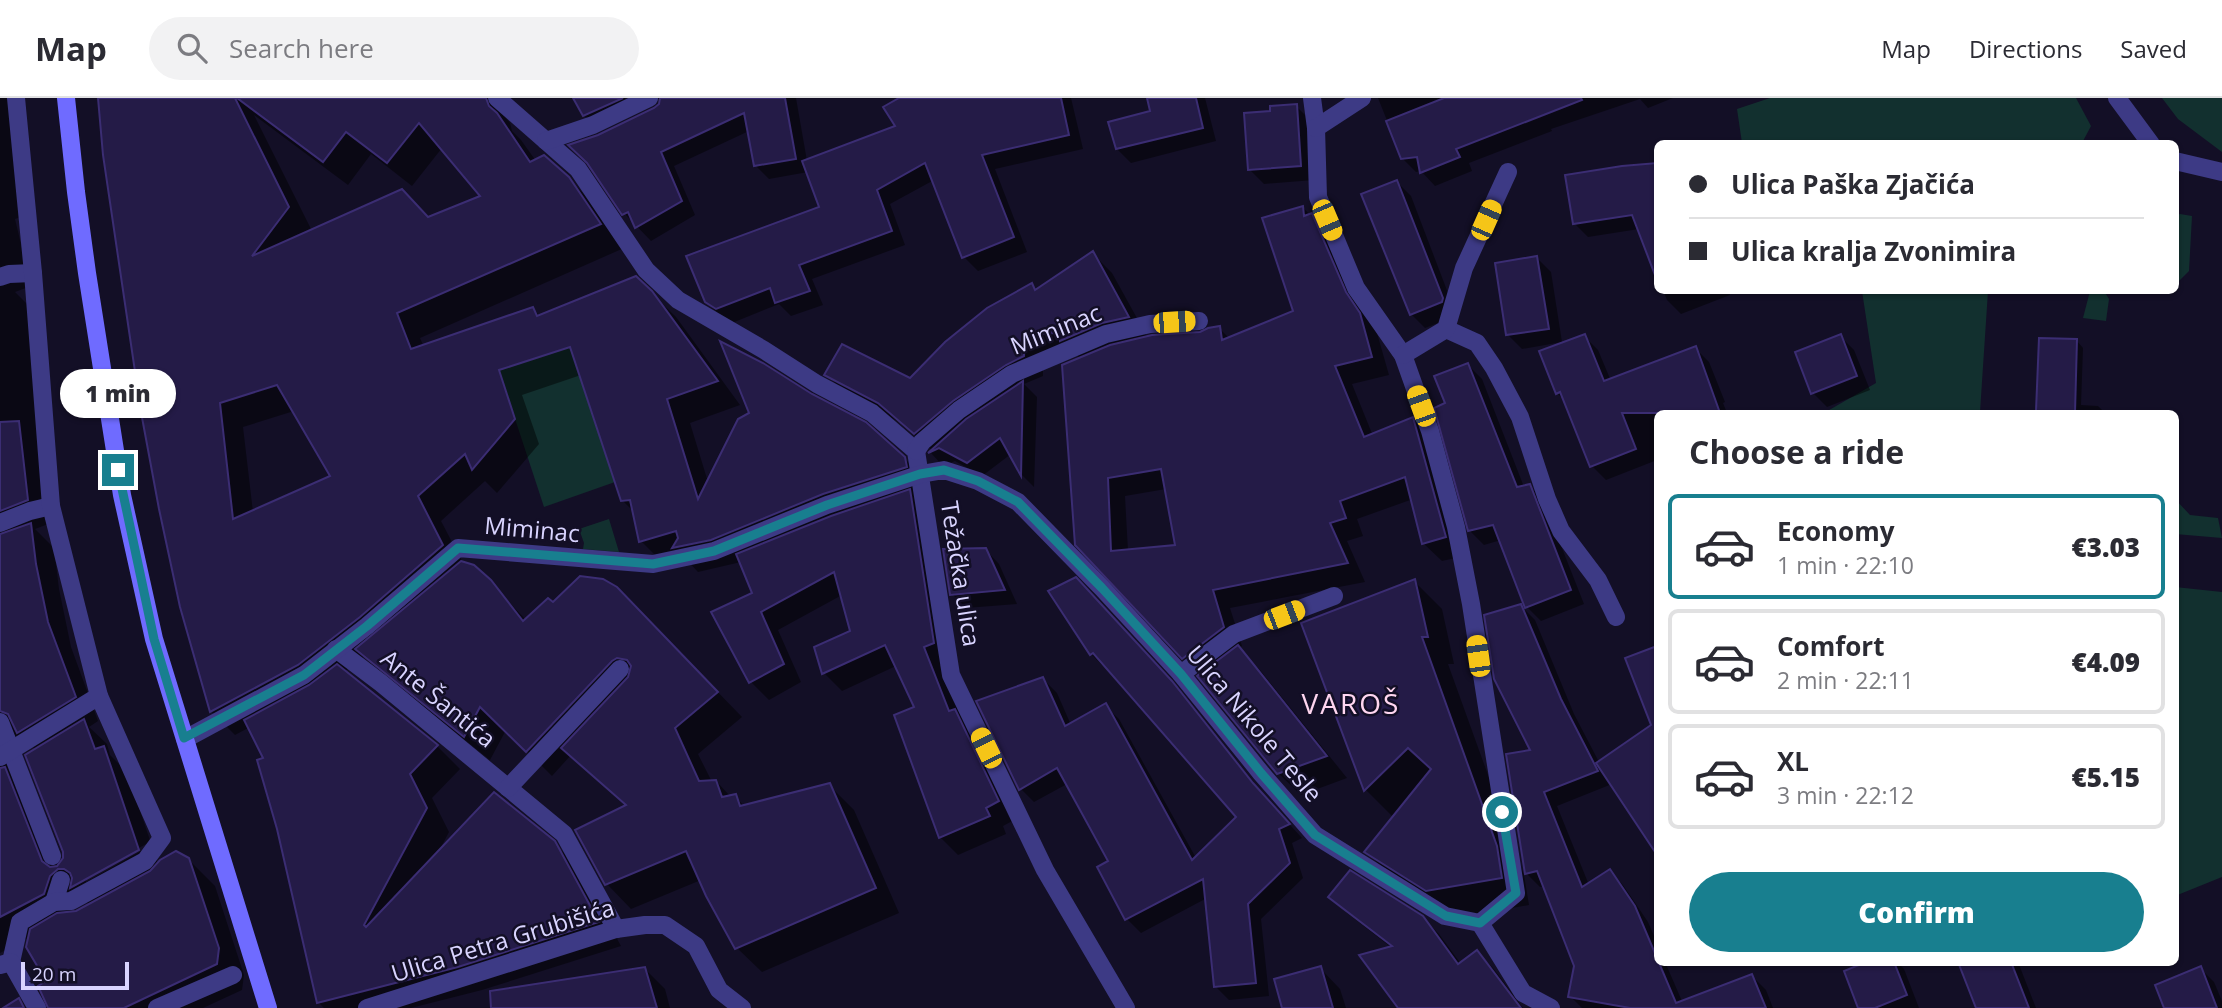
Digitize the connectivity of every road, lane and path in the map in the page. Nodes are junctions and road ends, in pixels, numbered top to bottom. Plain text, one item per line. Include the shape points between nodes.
1 (16, 98) edge
2 (66, 98) edge
3 (497, 98) edge
4 (649, 98) edge
5 (1312, 98) edge
6 (1362, 98) edge
7 (2118, 99) edge
8 (1315, 128) junction
9 (19, 131) junction
10 (0, 136) edge
11 (2148, 140) edge
12 (546, 141) junction
13 (2179, 162) edge
14 (1508, 172) dead end
15 (2222, 173) edge
16 (33, 273) junction
17 (0, 277) edge
18 (1199, 321) dead end
19 (1446, 329) junction
20 (1403, 355) junction
21 (916, 451) junction
22 (920, 474) junction
23 (51, 506) junction
24 (0, 523) edge
25 (1334, 596) dead end
26 (1616, 617) dead end
27 (336, 649) junction
28 (620, 669) dead end
29 (1181, 674) junction
30 (99, 696) junction
31 (0, 722) edge
32 (184, 738) junction
33 (6, 754) edge
34 (508, 788) junction
35 (52, 856) dead end
36 (61, 880) dead end
37 (54, 902) junction
38 (1480, 923) junction
39 (617, 929) junction
40 (5, 963) edge
41 (233, 975) dead end
42 (37, 1008) edge
43 (157, 1008) edge
44 (268, 1008) edge
45 (367, 1008) edge
46 (742, 1008) edge
47 (1126, 1008) edge
48 (1551, 1008) edge

1 - 9 street
2 - 32 main road via 87,273 122,495 154,639
3 - 12 street
4 - 12 street
5 - 8 street
6 - 8 street
7 - 11 street
8 - 20 street via 1318,197 1356,288
9 - 10 street
9 - 16 street
12 - 21 street via 578,169 646,270 677,300 873,413
13 - 15 street
14 - 19 street via 1464,268
16 - 17 street
16 - 23 street
18 - 21 street, Miminac via 1150,324 1106,334 1012,374 959,410
19 - 20 street
19 - 26 street via 1477,343 1494,368 1520,417 1561,531 1598,580
20 - 38 street via 1456,527 1516,893
21 - 22 street, Težačka ulica
22 - 27 street, Miminac via 827,505 714,551 653,564 458,548
22 - 29 street, Ulica Nikole Tesle via 944,470 1018,502
22 - 47 street, Težačka ulica via 951,675 1045,870
23 - 24 street
23 - 30 street
25 - 29 street via 1234,634
27 - 32 street, Miminac via 304,675
27 - 34 street, Ante Šantića
28 - 34 street
29 - 38 street, Ulica Nikole Tesle via 1315,835 1446,916
30 - 33 street
30 - 37 street via 162,838 145,862 71,901
31 - 33 street
32 - 44 main road
33 - 35 street
34 - 39 street, Ante Šantića via 564,834
36 - 37 street
37 - 40 street via 20,922
38 - 48 street via 1523,992
39 - 45 street, Ulica Petra Grubišića
39 - 46 street, Ulica Petra Grubišića via 665,925 696,946 719,990
40 - 42 street
41 - 43 street

